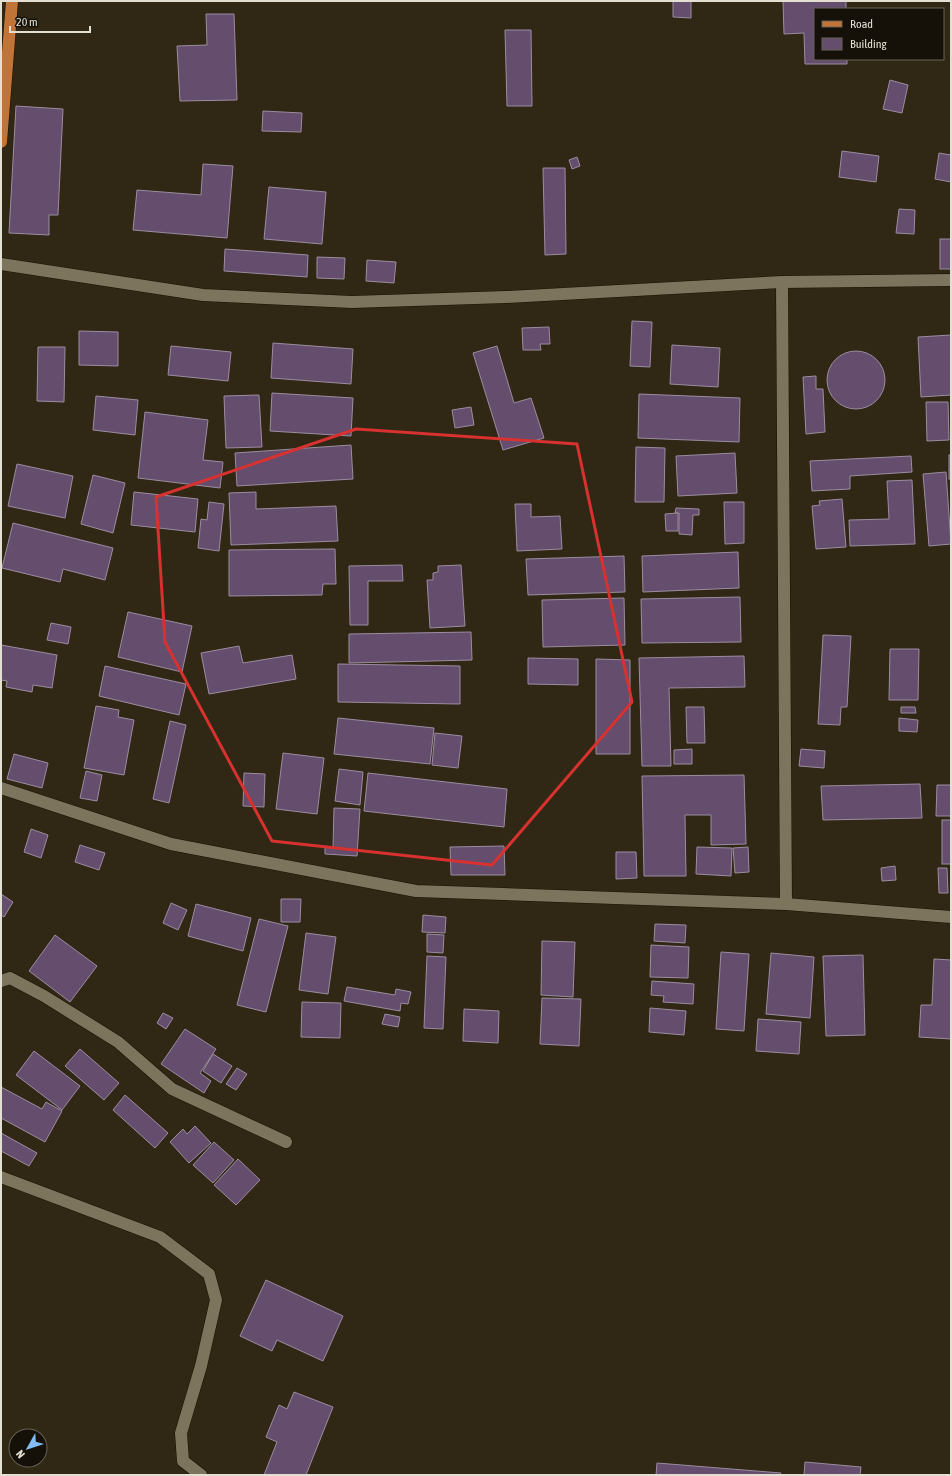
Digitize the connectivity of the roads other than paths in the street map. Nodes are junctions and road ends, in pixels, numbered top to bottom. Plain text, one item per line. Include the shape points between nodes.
1 (12, 1) edge
2 (1, 142) edge
3 (1, 264) edge
4 (951, 280) edge
5 (782, 282) junction
6 (1, 788) edge
7 (786, 904) junction
8 (951, 917) edge
9 (1, 981) edge
10 (286, 1142) dead end
11 (1, 1177) edge
12 (201, 1475) edge

1 - 2 main road
3 - 5 street via 203,295 352,302
4 - 5 street
5 - 7 street
6 - 7 street via 171,844 416,891
7 - 8 street
9 - 10 street via 10,978 118,1042 172,1089
11 - 12 street via 160,1237 209,1274 216,1300 201,1366 181,1433 183,1461

